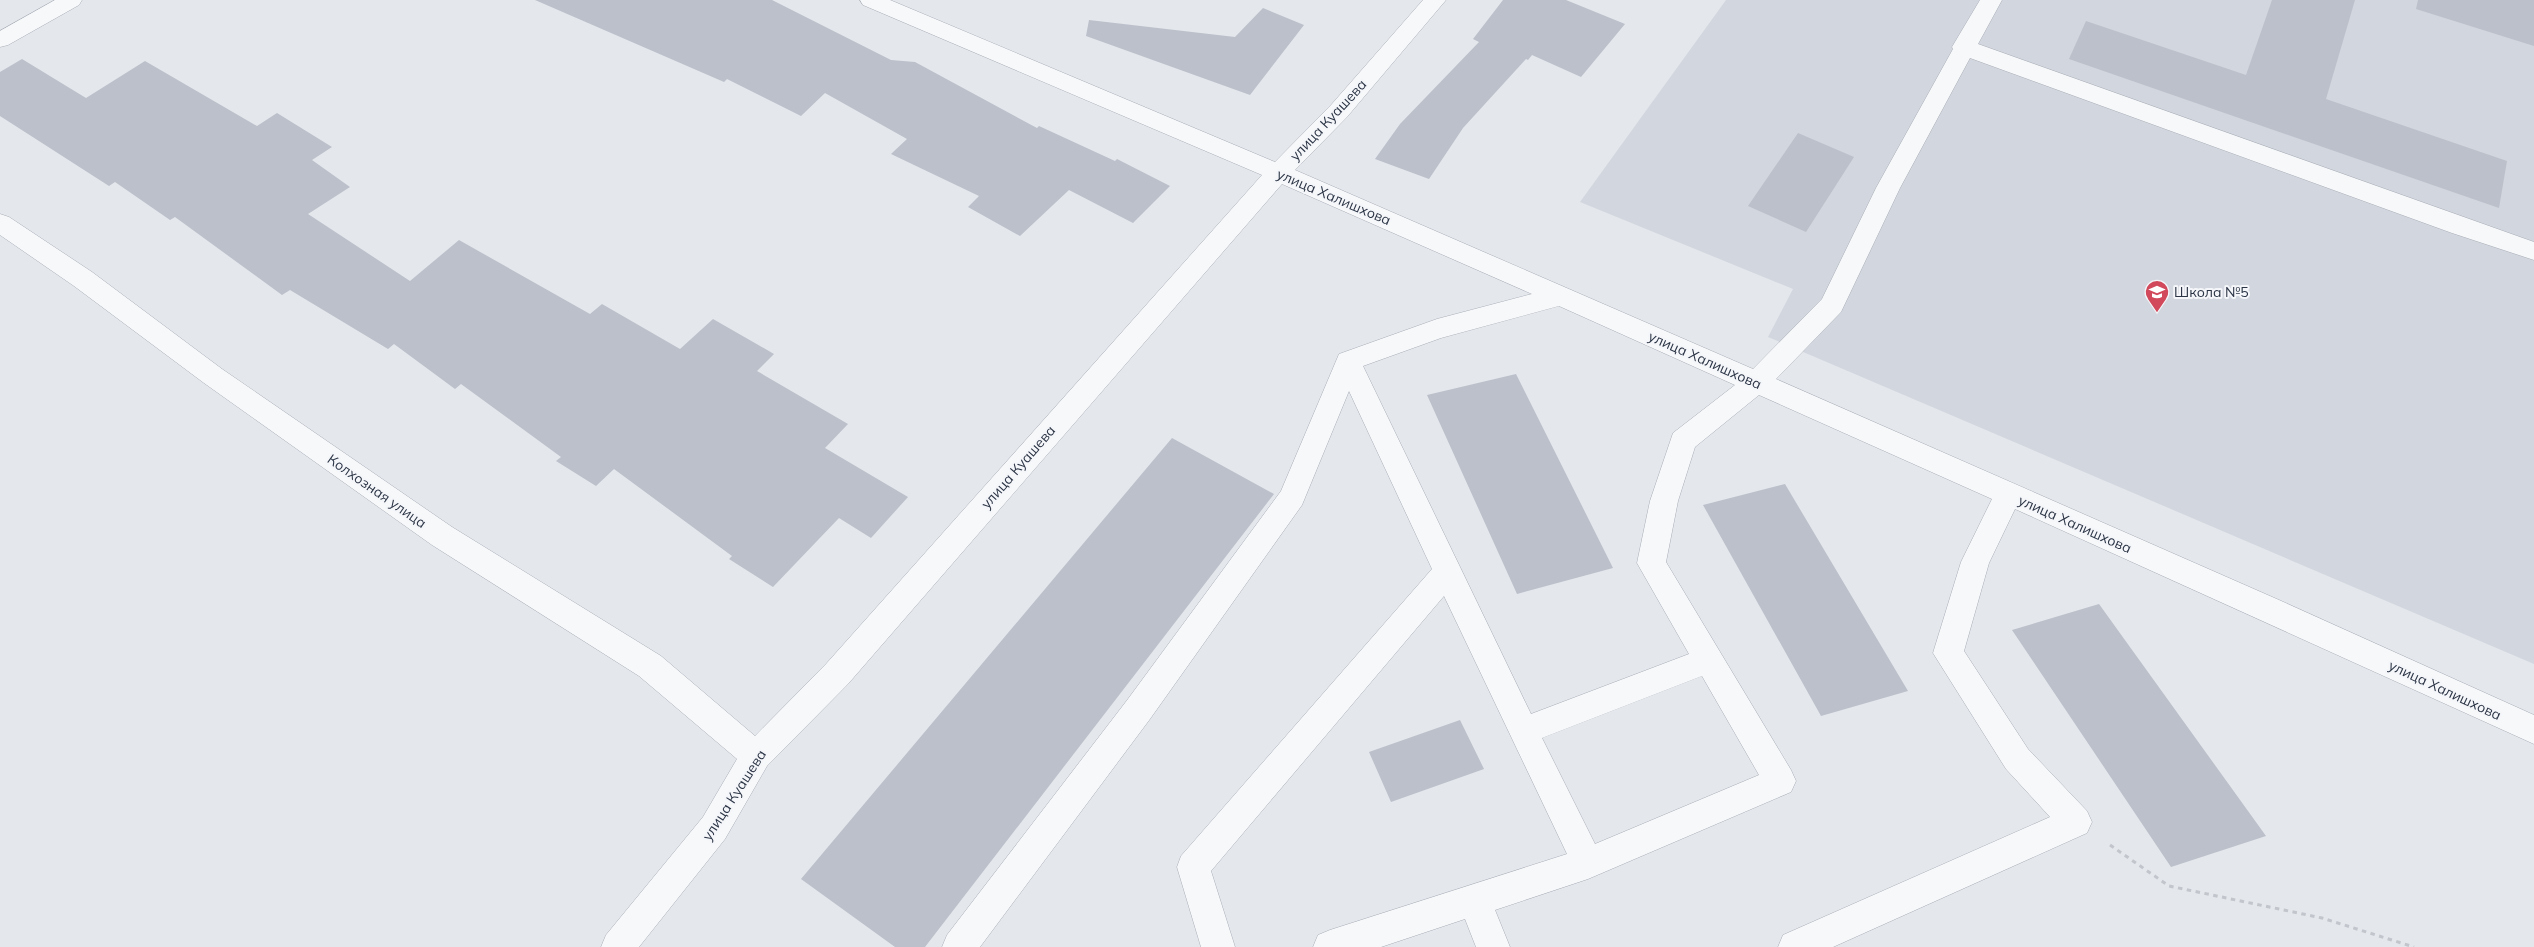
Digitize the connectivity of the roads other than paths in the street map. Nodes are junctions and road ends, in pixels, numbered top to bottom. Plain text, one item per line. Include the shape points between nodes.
1 (71, 0) edge
2 (871, 0) edge
3 (1434, 0) edge
4 (1991, 0) edge
5 (0, 40) edge
6 (1963, 47) junction
7 (1277, 174) junction
8 (0, 223) edge
9 (2534, 251) edge
10 (1561, 296) junction
11 (1348, 361) junction
12 (1756, 383) junction
13 (2009, 494) junction
14 (1448, 571) junction
15 (1708, 660) junction
16 (2534, 730) edge
17 (1523, 731) junction
18 (756, 756) junction
19 (1588, 863) junction
20 (1474, 900) junction
21 (618, 947) edge
22 (959, 947) edge
23 (1218, 947) edge
24 (1330, 947) edge
25 (1493, 947) edge
26 (1795, 947) edge

1 - 5 street
2 - 7 street, улица Халишхова
3 - 7 street, улица Куашева via 1339,111
4 - 6 street
6 - 9 street
6 - 12 street via 1888,188 1832,305
7 - 10 street, улица Халишхова
7 - 18 street, улица Куашева via 837,674
8 - 18 street, Колхозная улица via 442,536 650,666
10 - 11 street via 1437,329
10 - 12 street, улица Халишхова
11 - 14 street
11 - 22 street via 1292,497 1139,709
12 - 13 street, улица Халишхова
12 - 15 street via 1683,441 1664,501 1651,563
13 - 16 street, улица Халишхова
13 - 26 street via 1974,562 1948,653 2017,759 2076,822
14 - 17 street
14 - 23 street via 1193,867
15 - 17 street
15 - 19 street via 1780,781
17 - 19 street
18 - 21 street, улица Куашева via 714,828
19 - 20 street
20 - 24 street
20 - 25 street

